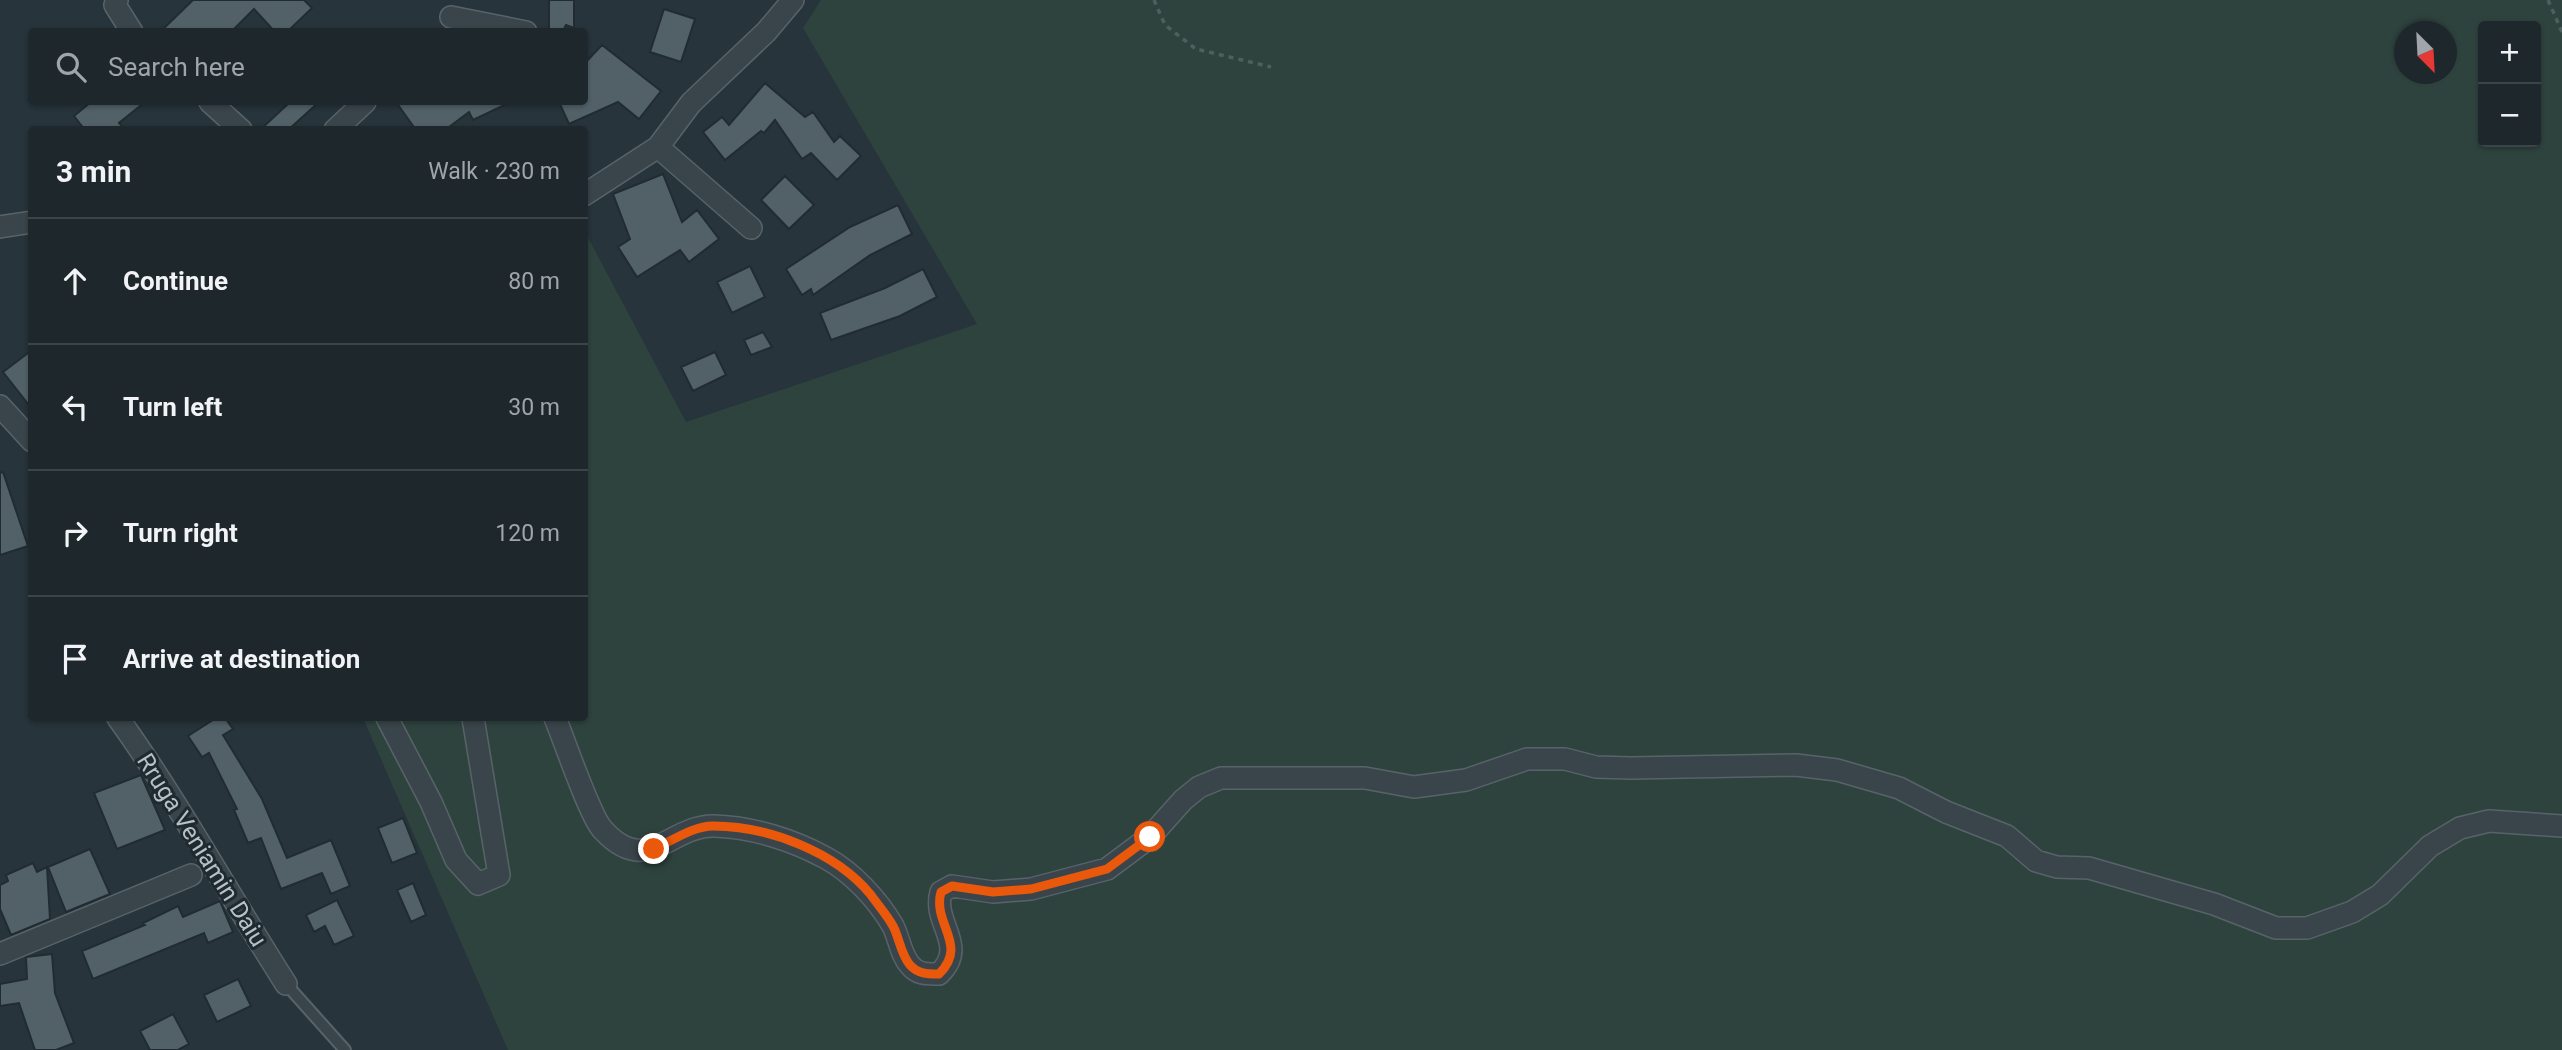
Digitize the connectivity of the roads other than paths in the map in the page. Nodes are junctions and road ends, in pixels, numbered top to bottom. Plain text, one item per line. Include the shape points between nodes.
1 (117, 0) edge
2 (793, 0) edge
3 (448, 16) edge
4 (129, 28) edge
5 (506, 28) edge
6 (213, 105) edge
7 (362, 105) edge
8 (237, 126) edge
9 (338, 126) edge
10 (658, 146) junction
11 (588, 192) edge
12 (28, 223) edge
13 (0, 227) edge
14 (751, 228) dead end
15 (0, 406) edge
16 (28, 437) edge
17 (120, 721) edge
18 (389, 721) edge
19 (473, 721) edge
20 (556, 721) edge
21 (2562, 826) edge
22 (191, 875) dead end
23 (0, 954) edge
24 (286, 984) joint
25 (345, 1050) edge

1 - 4 street via 115,5
2 - 10 street via 766,32 707,85
3 - 5 street
6 - 8 street
7 - 9 street
10 - 11 street
10 - 14 street
12 - 13 street
15 - 16 street
17 - 24 street, Rruga Veniamin Daiu via 169,790
18 - 19 street via 456,860 478,884 499,875
20 - 21 street via 601,829 621,845 640,852 713,826 797,844 829,859 869,893 893,926 909,964 922,974 939,974 950,963 952,948 937,904 941,892 952,886 993,892 1031,889 1107,869 1150,837 1182,800 1222,778 1365,778 1414,787 1466,780 1527,759 1631,768 1796,765 1837,770 1899,788 2007,836 2036,861 2089,868 2214,904 2276,928 2307,928 2352,912 2380,895 2430,846 2459,828 2489,821
22 - 23 street
24 - 25 lane

